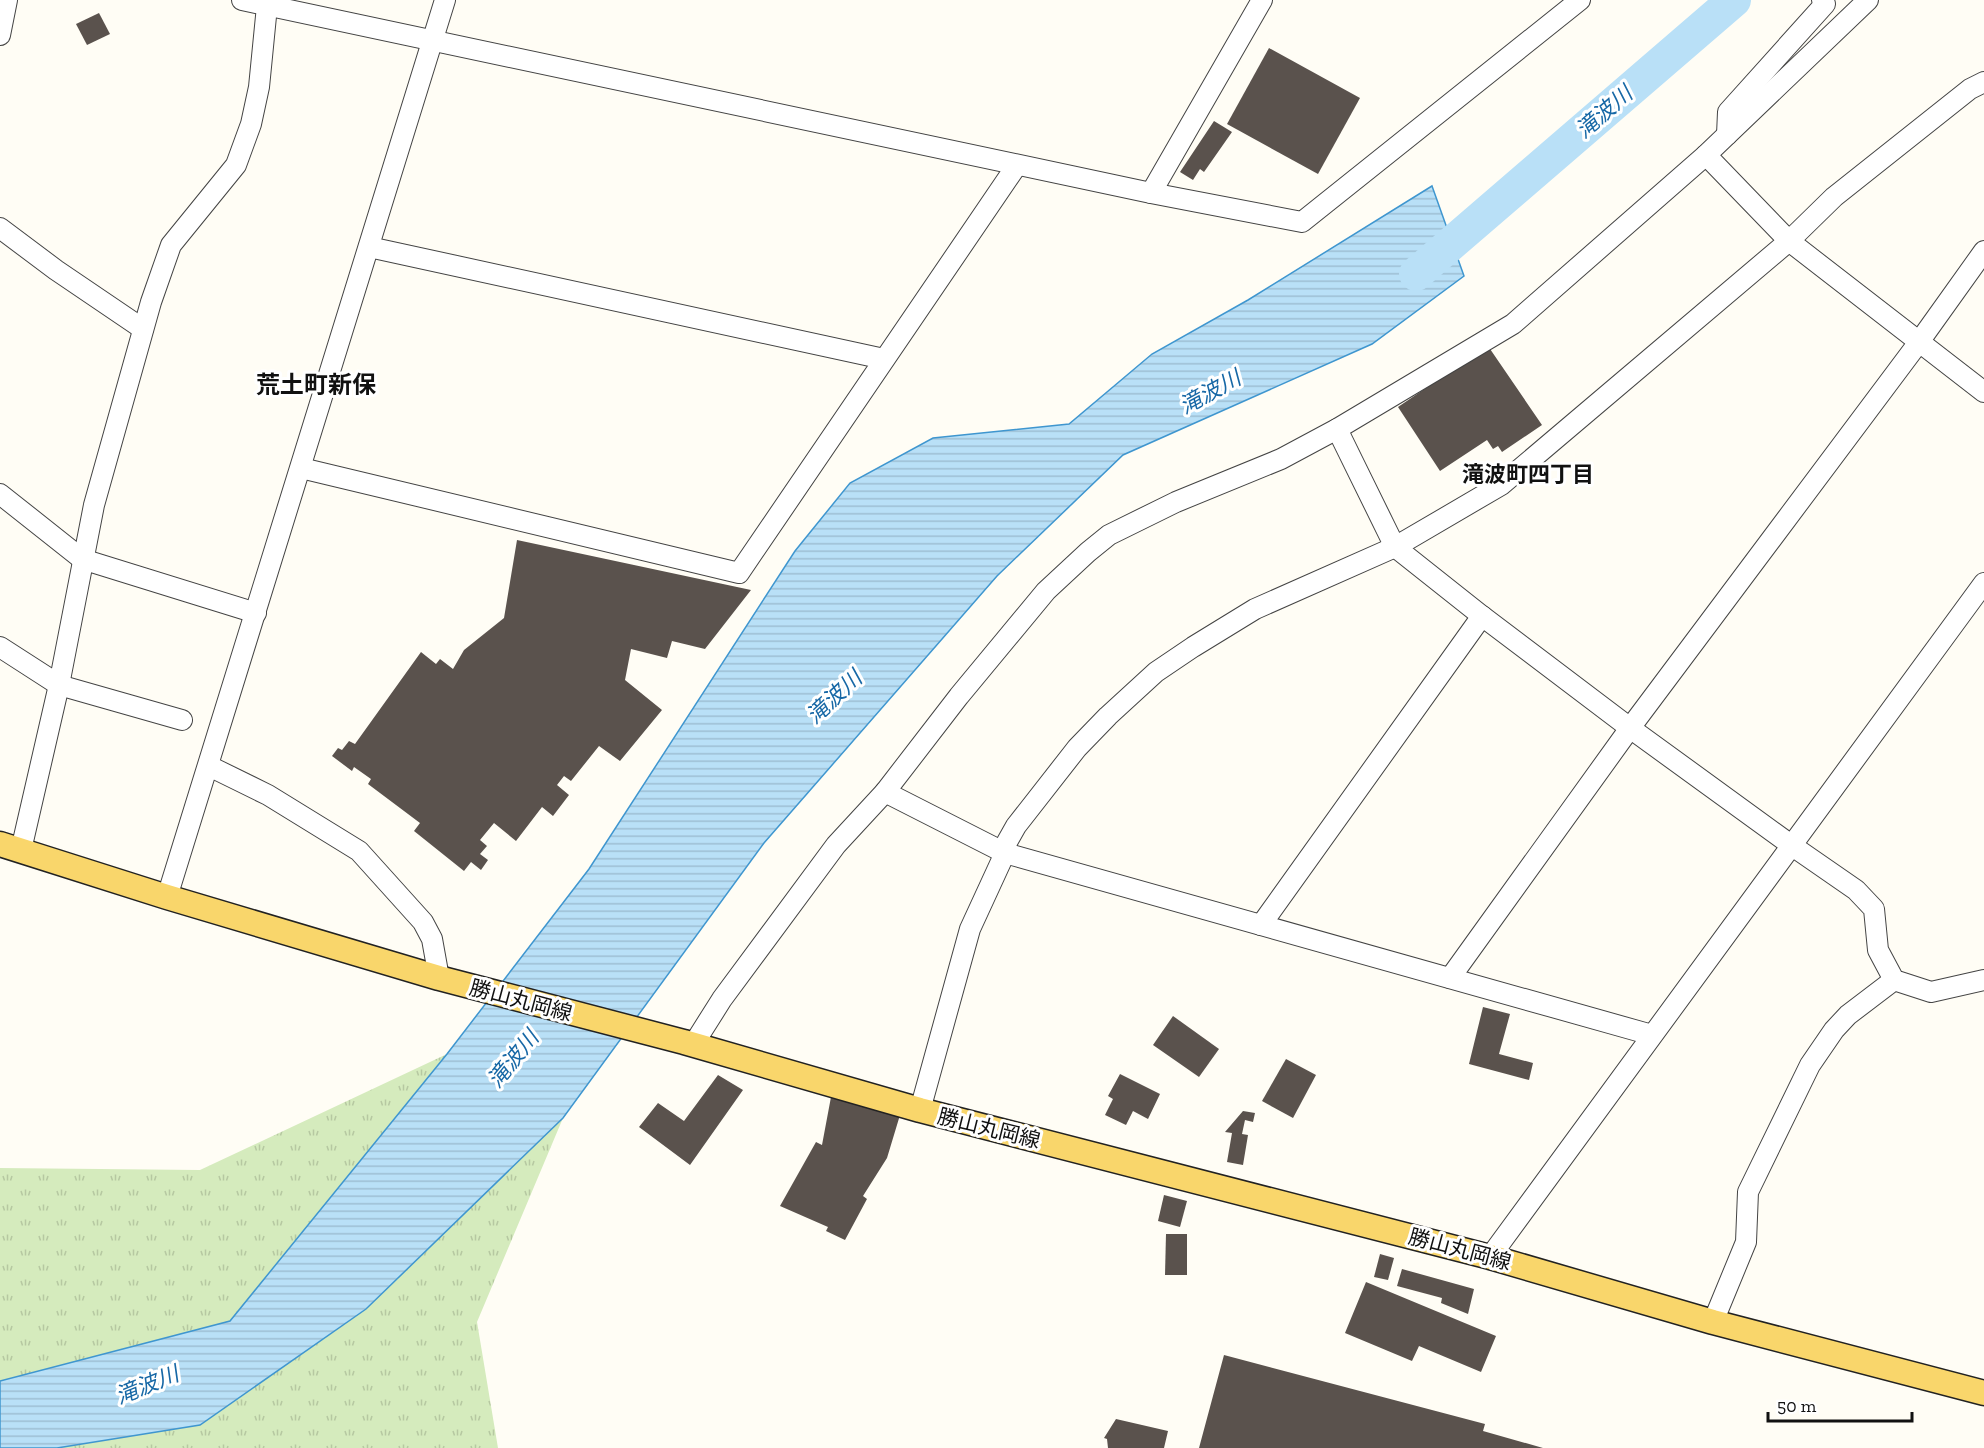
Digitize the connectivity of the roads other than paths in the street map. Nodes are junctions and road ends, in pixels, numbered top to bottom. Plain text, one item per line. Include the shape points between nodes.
1 (7, 0) edge
2 (242, 0) edge
3 (445, 0) edge
4 (1262, 0) edge
5 (1580, 0) edge
6 (1868, 0) edge
7 (1823, 2) edge
8 (267, 6) junction
9 (0, 35) edge
10 (432, 41) junction
11 (1984, 82) edge
12 (1727, 135) junction
13 (1706, 155) junction
14 (1017, 165) junction
15 (1151, 193) junction
16 (0, 228) edge
17 (1789, 241) junction
18 (369, 247) junction
19 (1984, 251) edge
20 (144, 329) junction
21 (1919, 342) junction
22 (885, 359) junction
23 (1984, 392) edge
24 (1337, 429) junction
25 (301, 468) junction
26 (0, 494) edge
27 (1395, 547) junction
28 (82, 558) junction
29 (1984, 583) edge
30 (256, 613) junction
31 (1482, 616) junction
32 (0, 647) edge
33 (59, 685) junction
34 (182, 720) dead end
35 (1630, 728) junction
36 (209, 766) junction
37 (885, 792) junction
38 (1791, 845) junction
39 (10, 847) edge
40 (1005, 853) junction
41 (167, 897) junction
42 (1261, 925) junction
43 (439, 978) junction
44 (1450, 978) junction
45 (1894, 980) junction
46 (1984, 980) edge
47 (1652, 1035) junction
48 (689, 1043) junction
49 (920, 1110) junction
50 (1490, 1257) junction
51 (1713, 1322) junction
52 (1984, 1393) edge

1 - 9 street
2 - 8 street
3 - 10 street
4 - 15 street
5 - 15 street via 1302,222
6 - 12 street
7 - 12 street via 1728,112
8 - 10 street
8 - 20 street via 259,87 236,165 171,245
10 - 14 street
10 - 18 street
11 - 17 street via 1834,197
12 - 13 street
13 - 17 street
13 - 24 street via 1513,324
14 - 15 street
14 - 22 street
16 - 20 street
17 - 21 street
17 - 27 street via 1501,485
18 - 22 street
18 - 25 street
19 - 21 street
20 - 28 street
21 - 23 street
21 - 35 street
22 - 25 street via 739,573
24 - 27 street
24 - 37 street via 1281,459 1176,502 1109,535 1046,591
25 - 30 street
26 - 28 street
27 - 31 street
27 - 40 street via 1255,609 1156,672 1077,748 1016,826
28 - 30 street
28 - 33 street
29 - 38 street
30 - 36 street
31 - 35 street
31 - 42 street
32 - 33 street
33 - 34 street
33 - 39 street
35 - 38 street
35 - 44 street
36 - 41 street
36 - 43 street via 268,795 359,851 423,922 432,939
37 - 40 street
37 - 48 street via 836,845
38 - 45 street via 1856,890 1874,909 1878,950
38 - 47 street
39 - 41 main road, 勝山丸岡線
40 - 42 street
40 - 49 street via 970,929
41 - 43 main road, 勝山丸岡線
42 - 44 street
43 - 48 main road, 勝山丸岡線
44 - 47 street
45 - 46 street via 1931,992
45 - 51 street via 1848,1015 1810,1065 1748,1191 1746,1242
47 - 50 street
48 - 49 main road, 勝山丸岡線
49 - 50 main road, 勝山丸岡線
50 - 51 main road, 勝山丸岡線
51 - 52 main road, 勝山丸岡線

